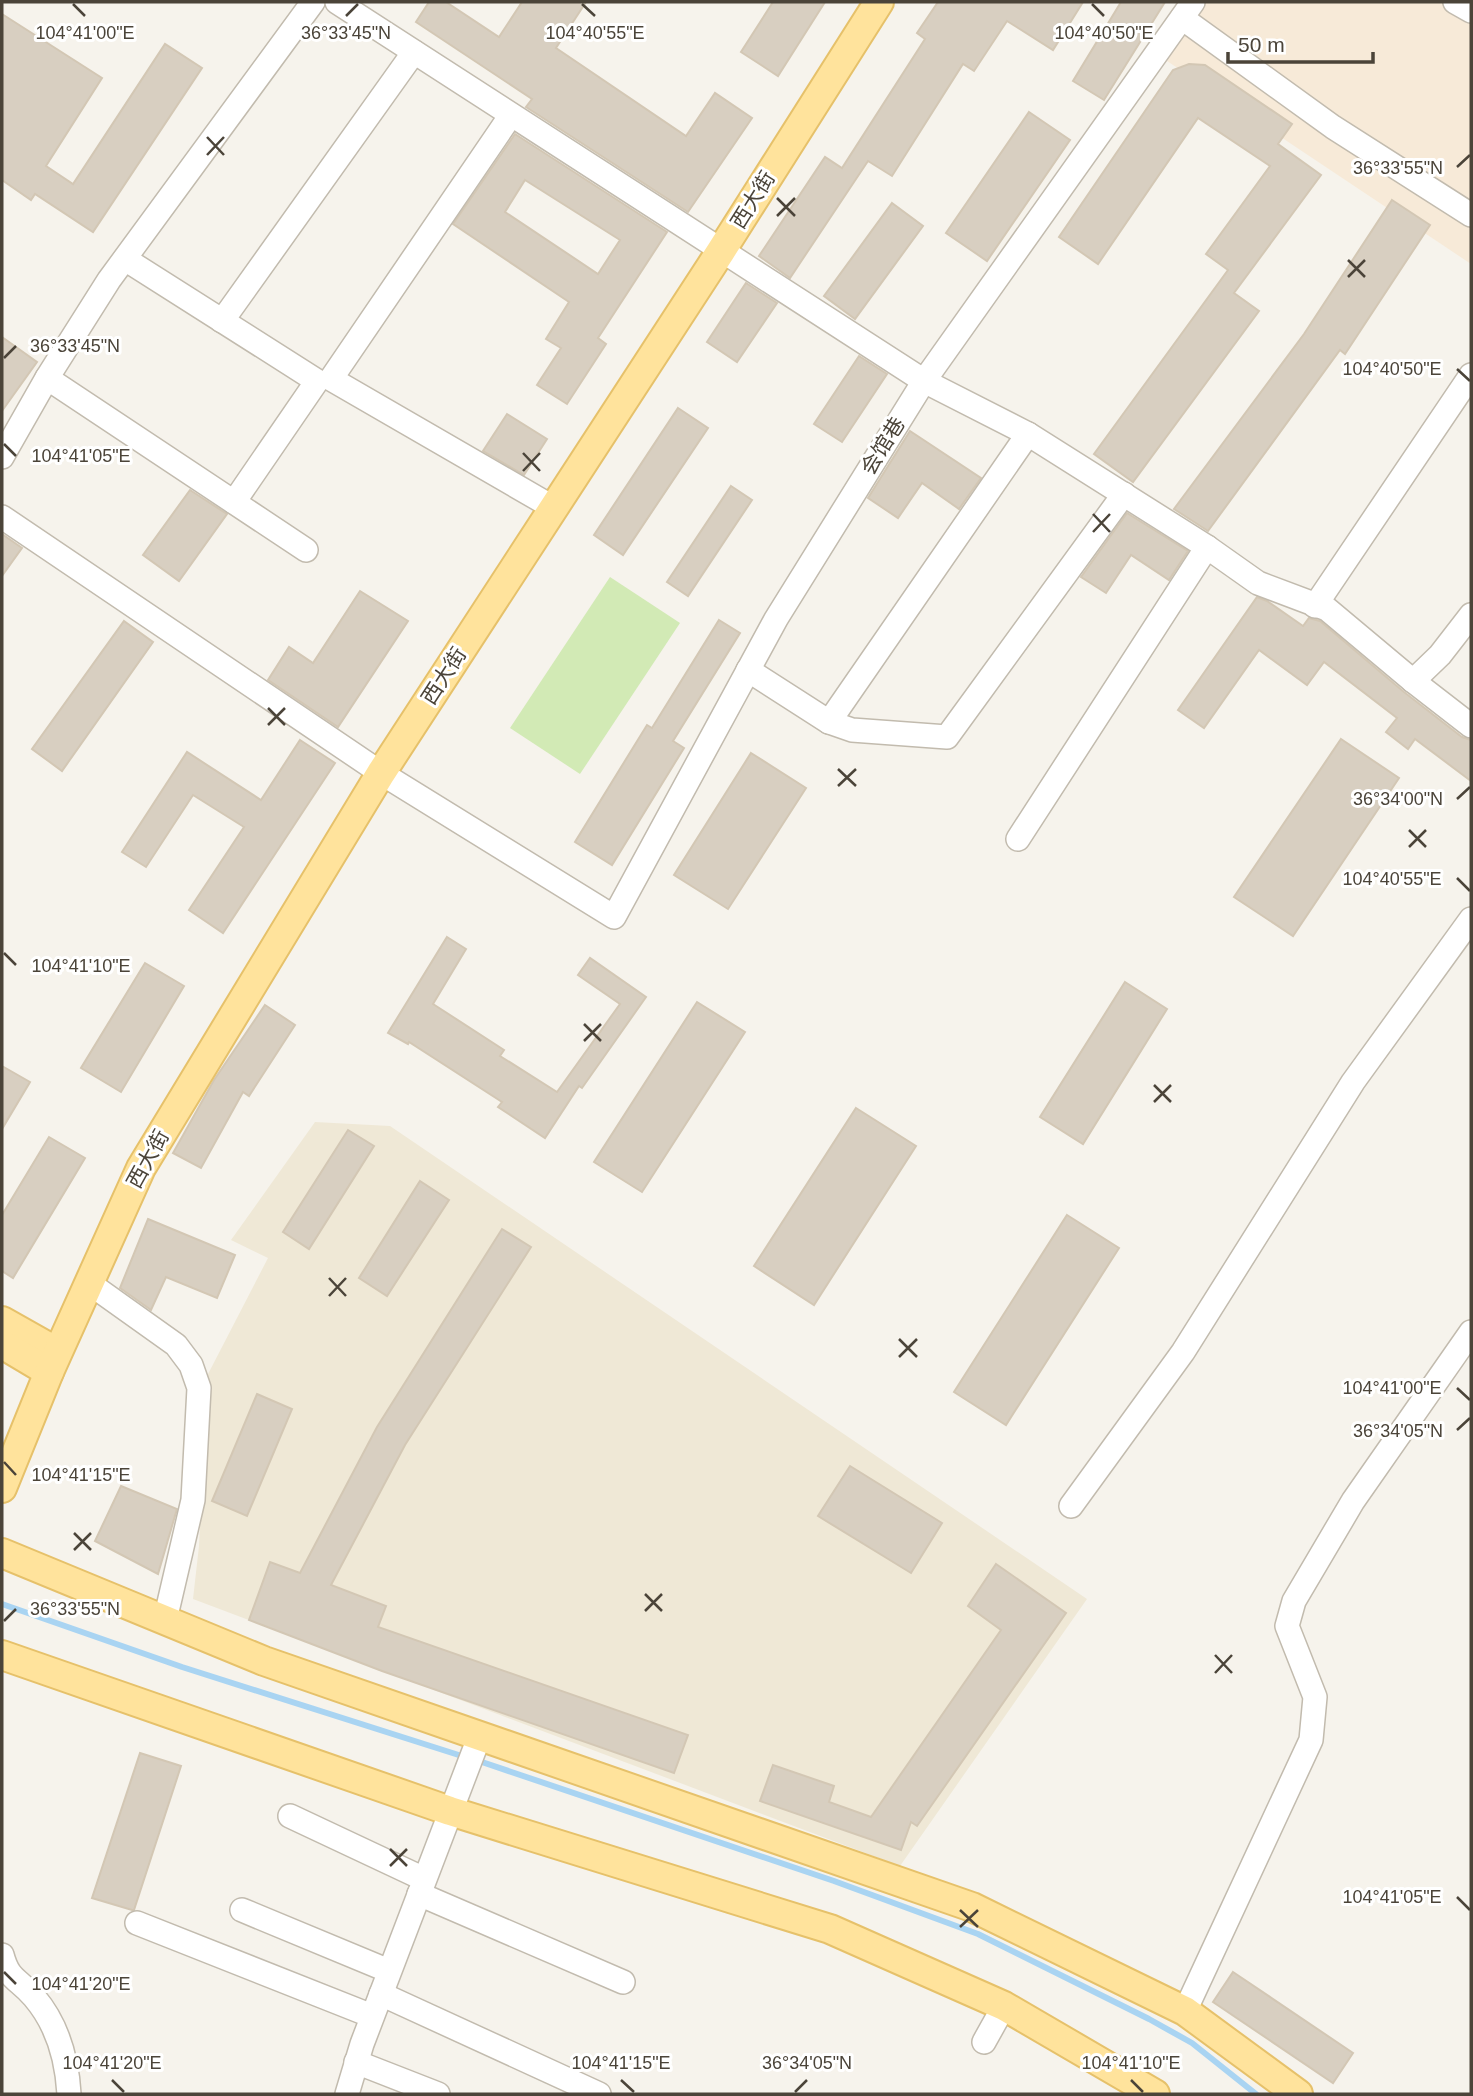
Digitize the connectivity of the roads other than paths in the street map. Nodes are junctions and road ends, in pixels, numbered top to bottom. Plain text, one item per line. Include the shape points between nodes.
1 (313, 2) edge
2 (337, 2) edge
3 (879, 2) edge
4 (1455, 2) edge
5 (1187, 10) edge
6 (1471, 12) edge
7 (414, 52) junction
8 (511, 115) junction
9 (1471, 215) edge
10 (721, 251) junction
11 (125, 259) junction
12 (222, 321) junction
13 (1471, 374) edge
14 (47, 378) junction
15 (923, 381) junction
16 (1028, 434) junction
17 (2, 457) edge
18 (1124, 494) junction
19 (234, 502) junction
20 (554, 508) junction
21 (2, 517) edge
22 (1207, 547) junction
23 (306, 550) dead end
24 (1315, 606) junction
25 (1471, 615) edge
26 (748, 670) junction
27 (1413, 681) junction
28 (830, 722) junction
29 (1471, 726) edge
30 (381, 773) junction
31 (1018, 839) dead end
32 (1471, 919) edge
33 (89, 1283) junction
34 (2, 1321) edge
35 (1471, 1332) edge
36 (2, 1344) edge
37 (53, 1362) junction
38 (2, 1488) edge
39 (1071, 1506) dead end
40 (2, 1553) edge
41 (165, 1620) junction
42 (2, 1655) edge
43 (478, 1741) junction
44 (450, 1811) junction
45 (290, 1816) dead end
46 (422, 1887) junction
47 (242, 1910) dead end
48 (137, 1923) dead end
49 (2, 1955) edge
50 (389, 1971) junction
51 (623, 1982) dead end
52 (380, 1994) junction
53 (1004, 2006) junction
54 (1185, 2011) junction
55 (372, 2016) junction
56 (984, 2042) dead end
57 (356, 2062) junction
58 (69, 2094) edge
59 (347, 2094) edge
60 (438, 2094) edge
61 (599, 2094) edge
62 (1155, 2094) edge
63 (1297, 2094) edge

1 - 11 street
2 - 7 street
3 - 10 main road, 西大街
4 - 6 street
5 - 9 street via 1333,127
5 - 15 street, 会馆巷
7 - 8 street
7 - 12 street
8 - 10 street
8 - 20 street via 331,379
10 - 15 street
10 - 20 main road, 西大街
11 - 12 street
11 - 14 street
12 - 19 street via 317,381
13 - 24 street
14 - 17 street
14 - 19 street
15 - 16 street
15 - 26 street, 会馆巷
16 - 18 street
16 - 28 street
18 - 22 street
18 - 28 street via 947,737 852,730
19 - 23 street
20 - 30 main road, 西大街
21 - 30 street
22 - 24 street via 1258,583
22 - 31 street
24 - 27 street via 1326,609
25 - 27 street
26 - 28 street
26 - 30 street, 会馆巷 via 614,917
27 - 29 street
30 - 33 main road, 西大街 via 141,1168
32 - 39 street via 1353,1082 1183,1352
33 - 37 main road, 西大街
33 - 41 street via 176,1345 191,1365 199,1388 193,1500
34 - 37 main road
35 - 54 street via 1353,1501 1294,1601 1287,1626 1315,1697 1311,1741
36 - 37 main road
37 - 38 main road, 西大街
40 - 41 main road
41 - 43 main road
42 - 44 main road
43 - 44 street
43 - 54 main road via 972,1908
44 - 46 street
44 - 53 main road via 830,1929
45 - 46 street
46 - 50 street
46 - 51 street
47 - 50 street
48 - 55 street
49 - 58 street via 7,1973 34,1997 54,2027 66,2061
50 - 52 street
52 - 55 street
52 - 61 street
53 - 56 street
53 - 62 main road
54 - 63 main road
55 - 57 street
57 - 59 street
57 - 60 street

